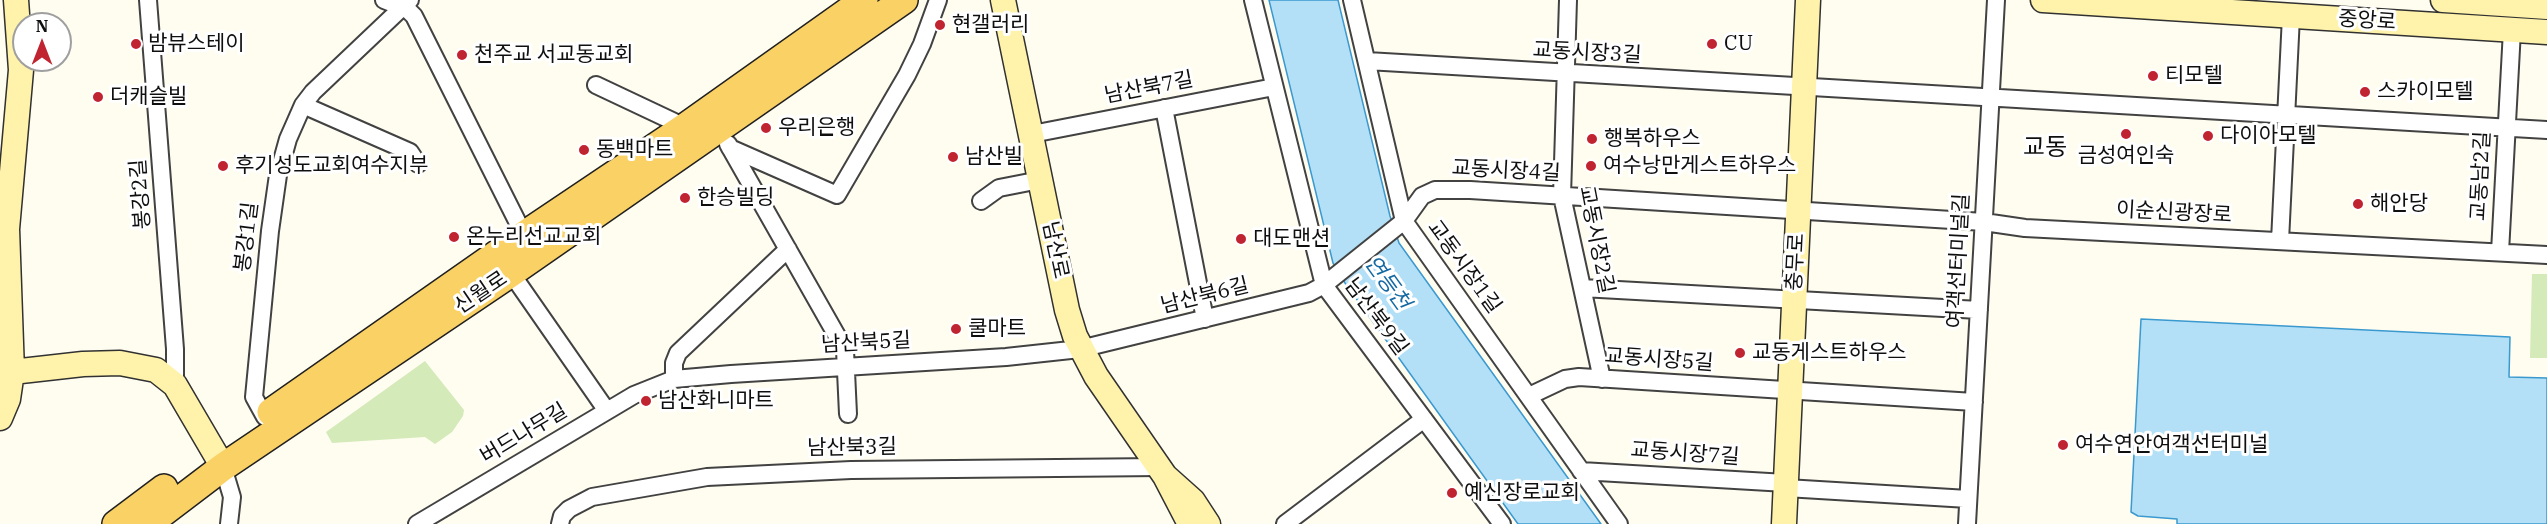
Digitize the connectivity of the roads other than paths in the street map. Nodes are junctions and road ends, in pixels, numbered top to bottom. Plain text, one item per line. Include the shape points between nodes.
1 (16, 0) edge
2 (148, 0) edge
3 (384, 0) edge
4 (864, 0) edge
5 (904, 0) edge
6 (938, 0) edge
7 (1003, 0) edge
8 (1253, 0) edge
9 (1352, 0) edge
10 (1568, 0) edge
11 (1808, 0) edge
12 (1996, 0) edge
13 (2043, 0) edge
14 (2443, 0) edge
15 (406, 3) edge
16 (2547, 6) edge
17 (2291, 16) junction
18 (2512, 30) junction
19 (2547, 32) edge
20 (1367, 61) junction
21 (1565, 74) junction
22 (596, 85) dead end
23 (1274, 87) junction
24 (1804, 88) junction
25 (1991, 99) junction
26 (303, 105) junction
27 (1164, 108) junction
28 (2286, 115) junction
29 (685, 127) junction
30 (2506, 128) junction
31 (2547, 130) edge
32 (1032, 134) junction
33 (725, 138) junction
34 (418, 164) dead end
35 (1040, 180) junction
36 (1562, 196) junction
37 (981, 201) dead end
38 (1798, 211) junction
39 (1404, 221) junction
40 (1984, 222) junction
41 (524, 235) junction
42 (2280, 241) junction
43 (788, 249) junction
44 (2500, 252) junction
45 (2547, 255) edge
46 (511, 273) junction
47 (1330, 280) junction
48 (1582, 288) junction
49 (1794, 300) junction
50 (1979, 310) junction
51 (1205, 319) junction
52 (1080, 349) junction
53 (846, 367) junction
54 (6, 376) edge
55 (1602, 379) junction
56 (674, 380) junction
57 (175, 385) junction
58 (655, 385) joint
59 (1790, 391) junction
60 (1528, 396) junction
61 (1974, 402) junction
62 (607, 411) junction
63 (848, 414) dead end
64 (265, 417) junction
65 (0, 418) edge
66 (1424, 419) junction
67 (219, 459) junction
68 (1581, 471) junction
69 (1163, 472) junction
70 (1786, 485) junction
71 (1968, 499) junction
72 (117, 524) edge
73 (148, 524) edge
74 (229, 524) edge
75 (417, 524) edge
76 (560, 524) edge
77 (1190, 524) edge
78 (1208, 524) edge
79 (1285, 524) edge
80 (1502, 524) edge
81 (1619, 524) edge
82 (1784, 524) edge
83 (1967, 524) edge

1 - 54 street via 21,70 7,229
2 - 57 street, 봉강2길 via 176,349
3 - 15 street
4 - 29 main road, 신월로
5 - 33 main road, 신월로
6 - 33 street via 907,75 837,195
7 - 32 street, 남산로
8 - 23 street, 남산북9길
9 - 20 street, 교동시장1길
10 - 21 street, 교동시장2길
11 - 24 street, 충무로
12 - 25 street, 여객선터미널길
13 - 17 street, 중앙로
14 - 16 street
15 - 26 street, 봉강1길
15 - 41 street
17 - 18 street, 중앙로
17 - 28 street
18 - 19 street, 중앙로
18 - 30 street, 교동남2길
20 - 21 street, 교동시장3길
20 - 39 street, 교동시장1길
21 - 24 street, 교동시장3길
21 - 36 street, 교동시장2길
22 - 29 street
23 - 27 street, 남산북7길
23 - 47 street, 남산북9길
24 - 25 street, 교동시장3길
24 - 38 street, 충무로
25 - 28 street, 교동시장3길
25 - 40 street, 여객선터미널길
26 - 34 street via 410,152
26 - 64 street, 봉강1길 via 283,154 270,231 254,398
27 - 32 street, 남산북7길
27 - 51 street
28 - 30 street, 교동시장3길
28 - 42 street
29 - 41 main road, 신월로
30 - 31 street, 교동시장3길
30 - 44 street, 교동남2길
32 - 35 street, 남산로
33 - 43 street
33 - 46 main road, 신월로
35 - 37 street via 999,188
35 - 52 street, 남산로 via 1070,321
36 - 38 street, 교동시장4길
36 - 39 street, 교동시장4길 via 1435,190 1422,196
36 - 48 street, 교동시장2길
38 - 40 street, 이순신광장로
38 - 49 street, 충무로
39 - 47 street, 교동시장4길
39 - 60 street, 교동시장1길
40 - 42 street, 이순신광장로 via 2025,228
40 - 50 street, 여객선터미널길
41 - 64 main road, 신월로
42 - 44 street, 이순신광장로
43 - 53 street via 845,350
43 - 56 street via 678,353
44 - 45 street, 이순신광장로
46 - 62 street
46 - 67 main road, 신월로
47 - 51 street, 남산북6길 via 1309,293
47 - 66 street, 남산북9길
48 - 49 street
48 - 55 street, 교동시장2길
49 - 50 street
49 - 59 street, 충무로
50 - 61 street, 여객선터미널길
51 - 52 street, 남산북6길
52 - 53 street, 남산북5길
52 - 69 street, 남산로
53 - 56 street, 남산북5길
53 - 63 street
54 - 57 street via 83,364 129,364 156,370
54 - 65 street via 8,399
55 - 59 street, 교동시장5길
55 - 60 street, 교동시장5길 via 1569,378
56 - 58 street, 남산북5길
57 - 67 street
58 - 62 street, 버드나무길
59 - 61 street, 교동시장5길
59 - 70 street, 충무로
60 - 68 street, 교동시장1길
61 - 71 street, 여객선터미널길
62 - 75 street, 버드나무길
64 - 67 main road, 신월로
66 - 79 street
66 - 80 street, 남산북9길
67 - 72 main road, 신월로
67 - 73 main road, 신월로
67 - 74 street via 232,497
68 - 70 street, 교동시장7길
68 - 81 street, 교동시장1길
69 - 76 street, 남산북3길 via 851,470 707,477 592,497 569,509
69 - 77 street, 남산로
69 - 78 street, 남산로 via 1193,501
70 - 71 street, 교동시장7길
70 - 82 street, 충무로
71 - 83 street, 여객선터미널길

